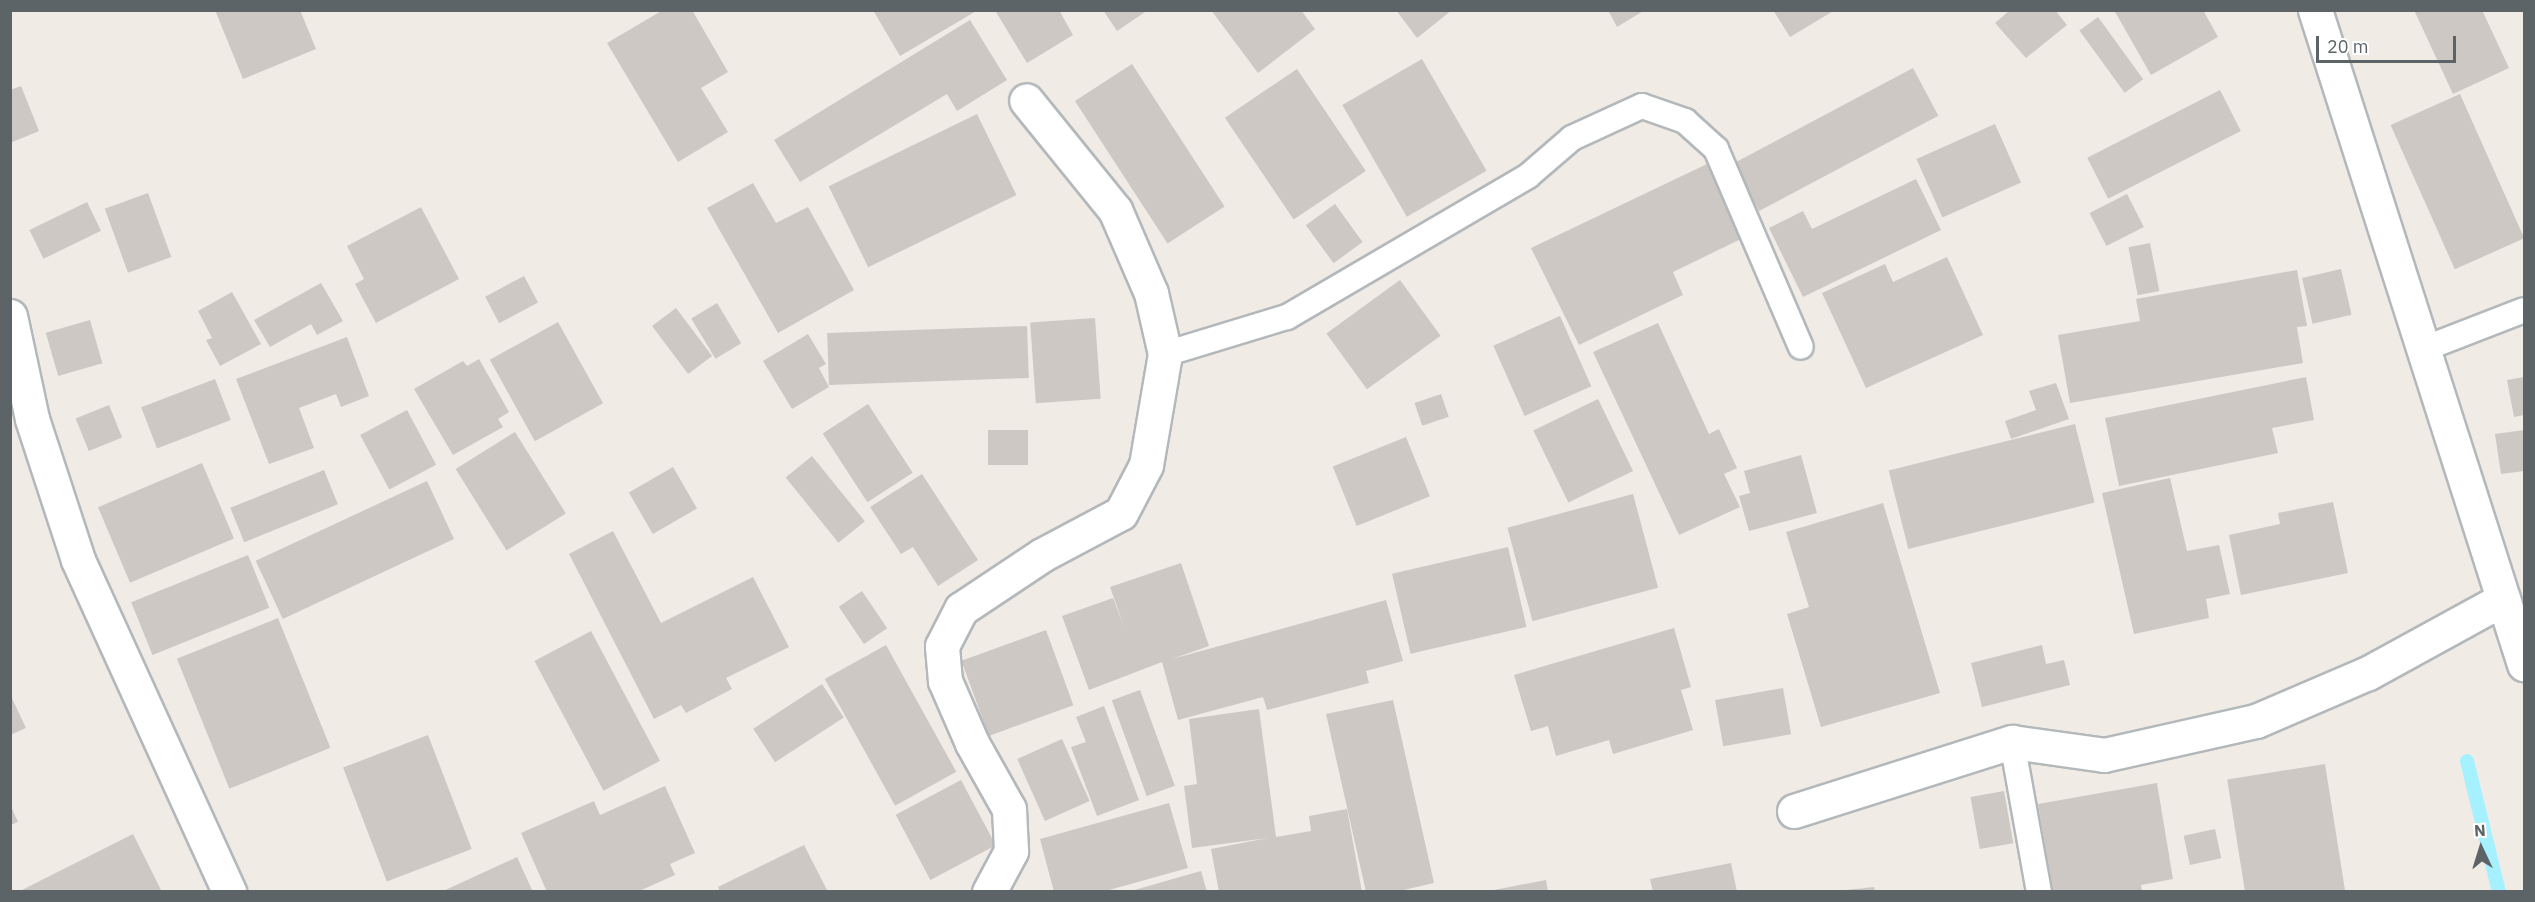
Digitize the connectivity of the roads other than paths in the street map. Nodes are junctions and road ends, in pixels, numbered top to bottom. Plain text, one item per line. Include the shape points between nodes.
1 (2315, 10) edge
2 (1026, 100) dead end
3 (2524, 310) edge
4 (10, 316) edge
5 (1800, 347) dead end
6 (2421, 350) junction
7 (1165, 354) junction
8 (2503, 599) junction
9 (2524, 664) edge
10 (2012, 742) junction
11 (1794, 812) dead end
12 (229, 891) edge
13 (989, 891) edge
14 (2039, 891) edge

1 - 6 street
2 - 7 street via 1115,210 1151,293
3 - 6 lane
4 - 12 street via 32,419 78,560
5 - 7 lane via 1716,149 1685,121 1642,106 1572,138 1528,176 1287,317
6 - 8 street
7 - 13 street via 1146,465 1121,513 1042,555 962,609 942,646 945,681 972,743 1009,809 1011,851
8 - 9 street
8 - 10 street via 2368,673 2256,721 2104,755
10 - 11 street
10 - 14 lane

